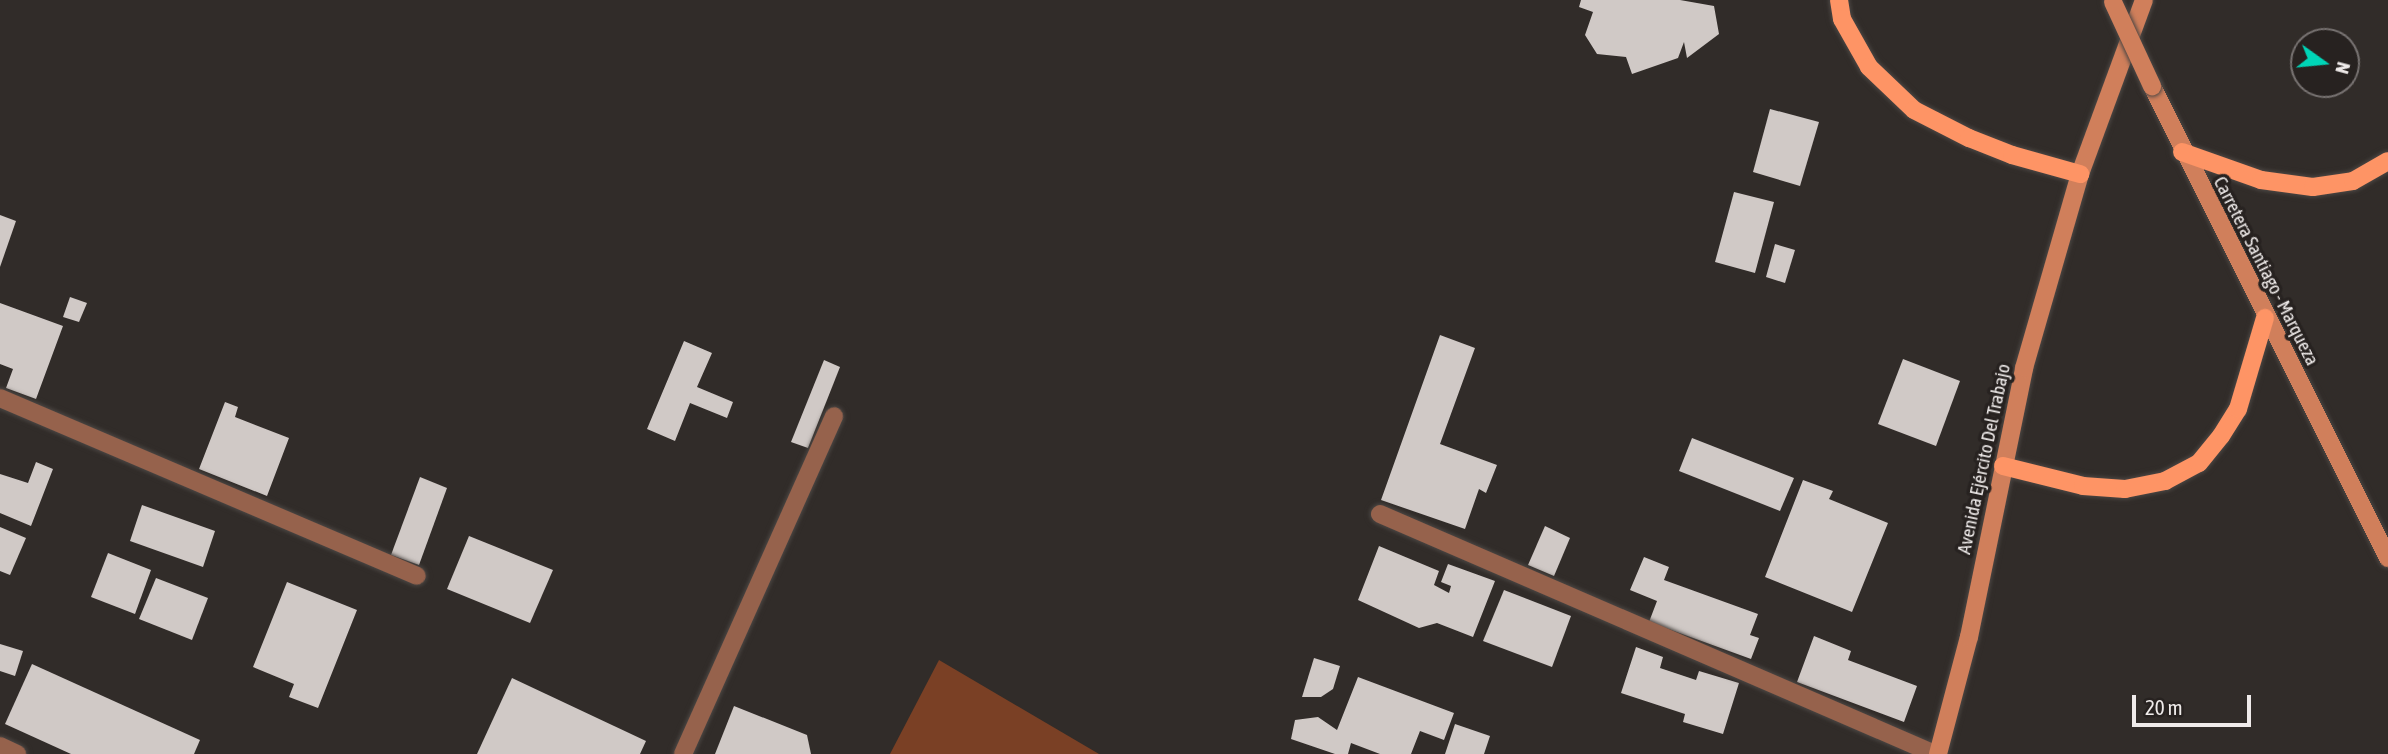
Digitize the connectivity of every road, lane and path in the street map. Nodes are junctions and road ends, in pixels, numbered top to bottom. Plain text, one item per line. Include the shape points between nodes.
1 (1839, 0) edge
2 (2144, 0) edge
3 (2112, 1) edge
4 (2182, 152) junction
5 (2388, 161) edge
6 (2080, 174) junction
7 (2266, 317) junction
8 (0, 398) edge
9 (834, 416) dead end
10 (2003, 466) junction
11 (1380, 514) dead end
12 (2388, 558) edge
13 (418, 576) dead end
14 (0, 746) edge
15 (17, 754) edge
16 (683, 754) edge
17 (1937, 754) edge

1 - 6 main road via 1842,19 1869,67 1914,110 2001,151
2 - 6 main road, Avenida Ejército Del Trabajo
3 - 4 main road, Carretera Santiago - Marqueza, bridge
4 - 5 main road via 2261,180 2313,187 2354,181
4 - 7 main road, Carretera Santiago - Marqueza
6 - 10 main road, Avenida Ejército Del Trabajo via 2024,368
7 - 10 main road via 2238,409 2199,463 2165,481 2125,489 2083,486
7 - 12 main road, Carretera Santiago - Marqueza
8 - 13 street
9 - 16 street
10 - 17 main road, Avenida Ejército Del Trabajo via 1969,637
11 - 17 street
14 - 15 street

